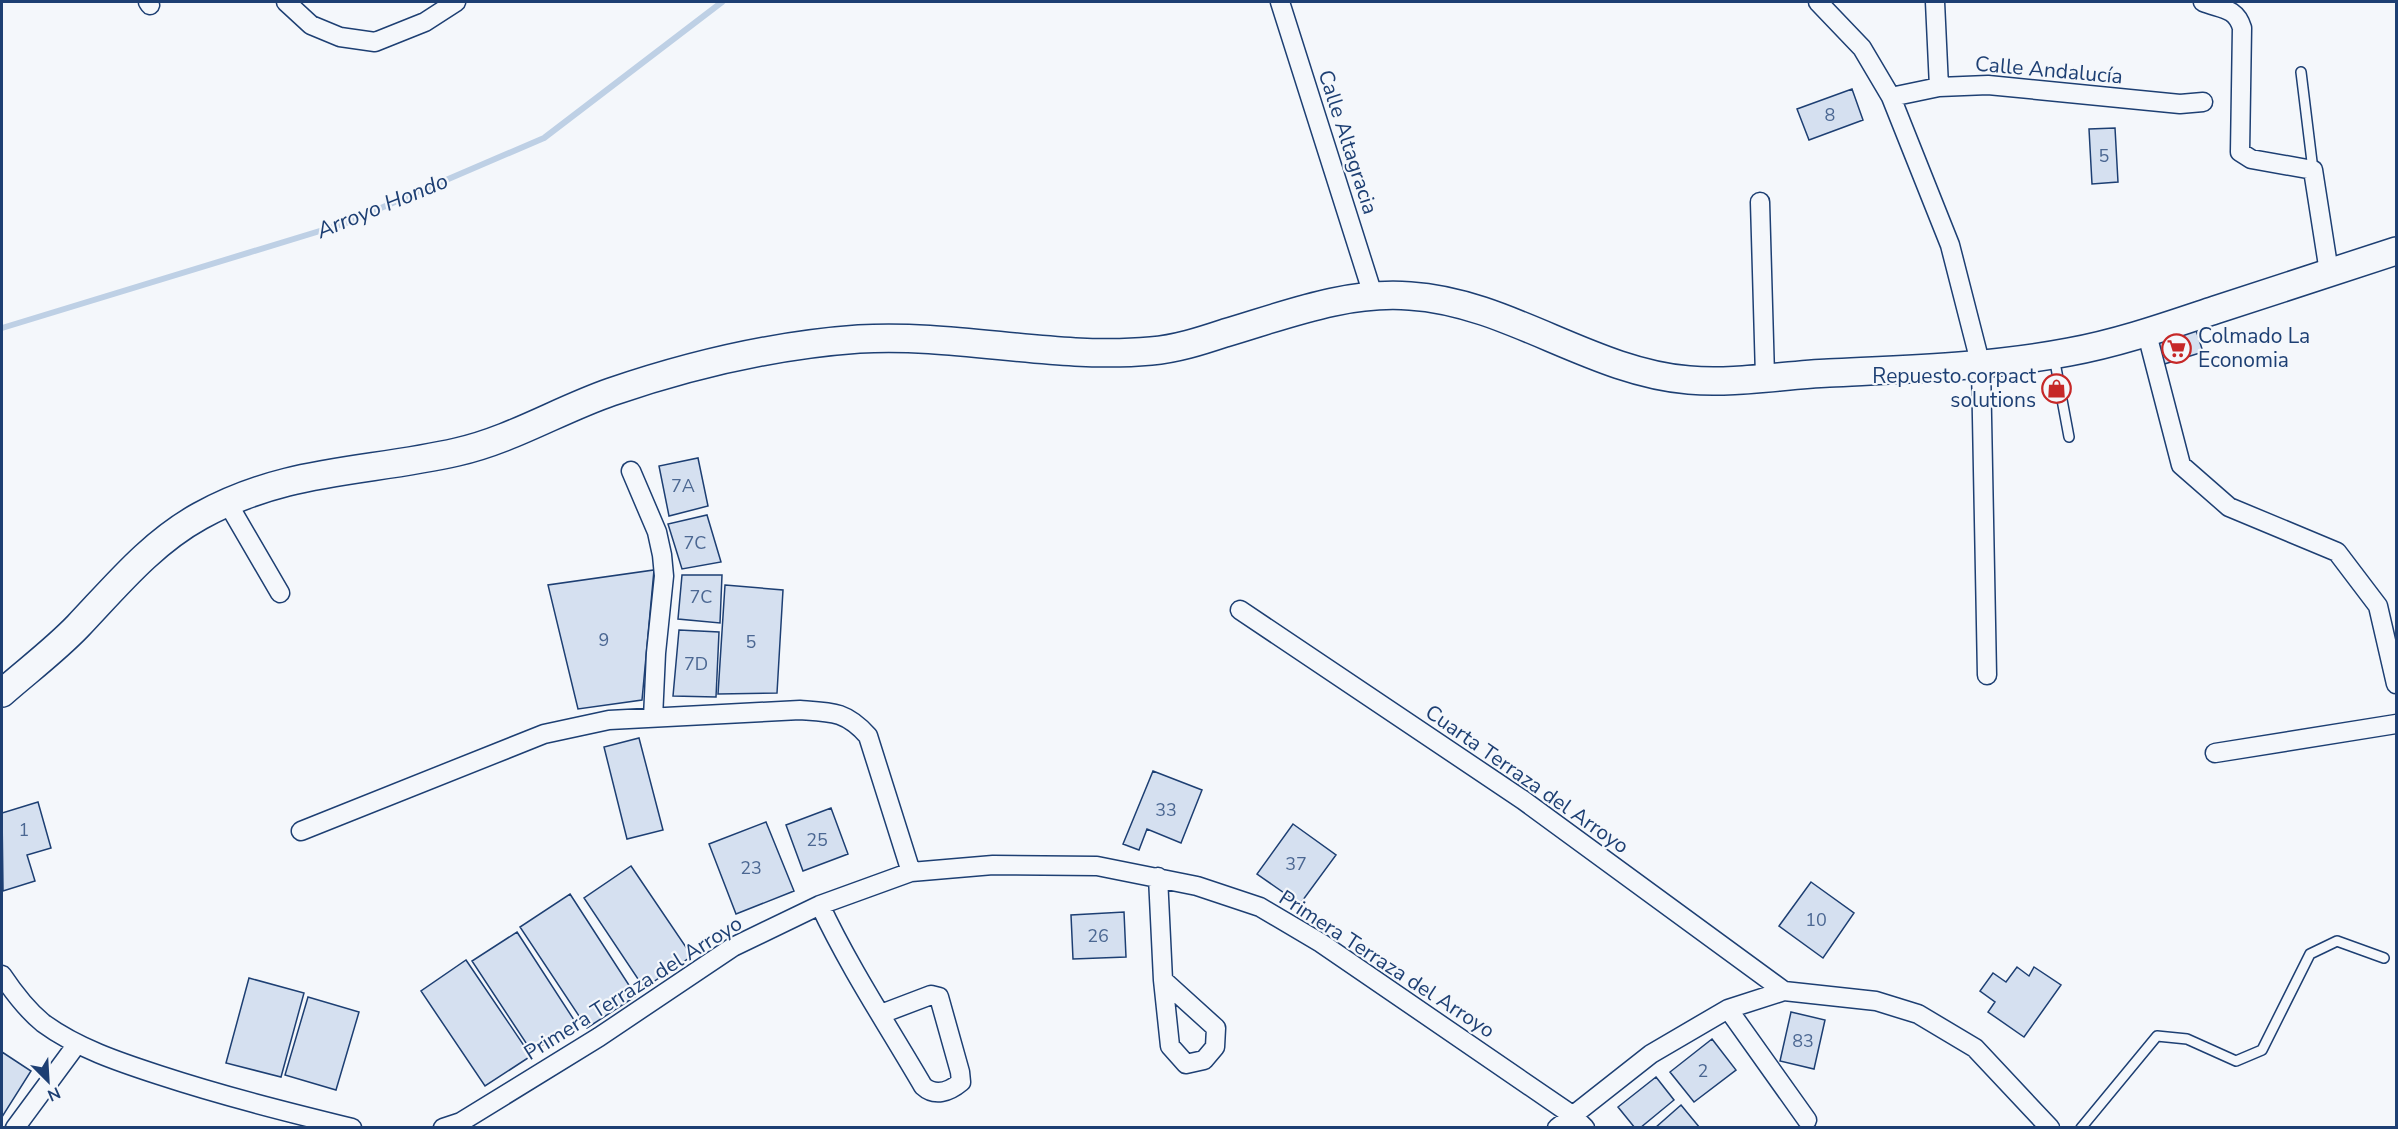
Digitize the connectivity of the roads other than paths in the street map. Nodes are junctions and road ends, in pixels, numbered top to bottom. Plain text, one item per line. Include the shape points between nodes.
1 (286, 2) edge
2 (456, 2) edge
3 (1280, 2) edge
4 (1818, 2) edge
5 (1935, 2) edge
6 (2203, 2) edge
7 (2301, 72) dead end
8 (1939, 87) junction
9 (1891, 97) junction
10 (2203, 102) dead end
11 (2313, 170) junction
12 (1760, 202) dead end
13 (2397, 251) edge
14 (2329, 272) junction
15 (1373, 295) junction
16 (2147, 334) junction
17 (2053, 355) junction
18 (1981, 366) junction
19 (1765, 376) junction
20 (2068, 437) dead end
21 (632, 471) dead end
22 (227, 502) junction
23 (280, 593) dead end
24 (1240, 610) dead end
25 (1987, 675) dead end
26 (2397, 684) edge
27 (2, 693) edge
28 (653, 718) junction
29 (2397, 724) edge
30 (2215, 753) dead end
31 (301, 831) dead end
32 (911, 872) junction
33 (1158, 877) junction
34 (820, 905) junction
35 (2384, 958) dead end
36 (2, 975) edge
37 (1162, 980) dead end
38 (1784, 991) junction
39 (1728, 1009) junction
40 (881, 1014) junction
41 (77, 1044) junction
42 (1572, 1115) junction
43 (1807, 1120) dead end
44 (462, 1125) edge
45 (15, 1128) edge
46 (352, 1128) edge
47 (442, 1128) edge
48 (1557, 1128) edge
49 (1585, 1128) edge
50 (2050, 1128) edge
51 (2080, 1128) edge

1 - 2 street via 311,25 340,37 375,42 425,22
3 - 15 street, Calle Altagracia
4 - 9 street via 1862,48
5 - 8 street
6 - 11 street via 2228,9 2238,17 2241,28 2241,154
7 - 11 lane
8 - 9 street, Calle Andalucía
8 - 10 street, Calle Andalucía via 1988,85 2180,104
9 - 18 street via 1950,245
11 - 14 street
12 - 19 street
13 - 14 main road
14 - 16 main road
15 - 19 main road via 1441,299 1663,376 1723,381
15 - 22 main road via 1336,300 1162,351 1103,353 933,339 866,339 765,352 699,366 608,393 488,444 298,477
16 - 17 main road
16 - 26 street via 2181,465 2229,507 2337,552 2378,606
17 - 18 main road
17 - 20 lane
18 - 19 main road
18 - 25 street
21 - 28 street via 657,532 662,555
22 - 23 street
22 - 27 main road via 196,518 145,557 73,632
24 - 38 street, Cuarta Terraza del Arroyo via 1524,800
28 - 31 street via 609,720 544,734
28 - 32 street via 800,710 829,711 854,720 868,736
29 - 30 street
32 - 33 street, Primera Terraza del Arroyo via 993,865 1097,866
32 - 34 street, Primera Terraza del Arroyo
33 - 37 street
33 - 42 street, Primera Terraza del Arroyo via 1197,886 1270,913 1321,943
34 - 40 street
34 - 44 street, Primera Terraza del Arroyo via 733,947
35 - 51 lane via 2337,941 2310,954 2262,1050 2236,1061 2187,1039 2157,1036
36 - 41 street via 42,1022
38 - 39 street
38 - 50 street via 1876,1001 1918,1014 1975,1048
39 - 42 street via 1651,1054
39 - 43 street
40 - 40 street via 929,1092 952,1089 961,1082 939,997 931,995
41 - 45 street
41 - 46 street via 231,1098
42 - 48 street
42 - 49 street, Primera Terraza del Arroyo
44 - 47 street, Primera Terraza del Arroyo

